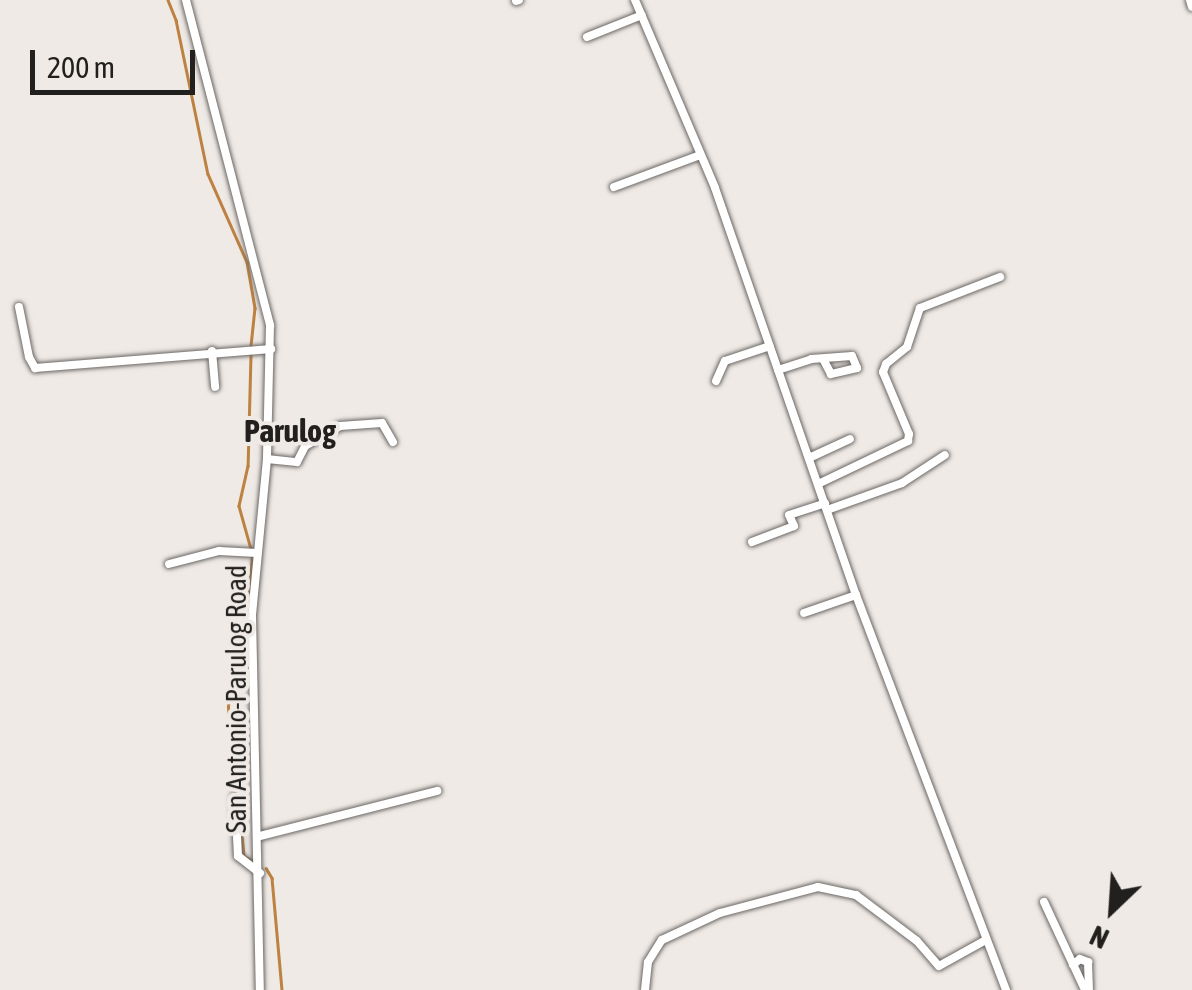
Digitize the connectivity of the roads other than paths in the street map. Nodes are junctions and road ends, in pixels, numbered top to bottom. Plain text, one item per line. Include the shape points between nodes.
1 (186, 0) edge
2 (635, 0) edge
3 (642, 15) junction
4 (587, 37) dead end
5 (700, 155) junction
6 (614, 187) dead end
7 (1000, 278) dead end
8 (19, 307) dead end
9 (770, 346) junction
10 (270, 349) junction
11 (212, 351) junction
12 (822, 359) dead end
13 (778, 370) junction
14 (716, 381) dead end
15 (215, 387) dead end
16 (850, 439) dead end
17 (393, 442) dead end
18 (945, 455) dead end
19 (809, 458) junction
20 (267, 459) junction
21 (818, 484) junction
22 (826, 506) junction
23 (752, 542) dead end
24 (254, 553) junction
25 (170, 564) dead end
26 (856, 595) junction
27 (804, 613) dead end
28 (436, 791) dead end
29 (234, 797) dead end
30 (260, 836) junction
31 (260, 873) junction
32 (1044, 902) dead end
33 (986, 940) junction
34 (1072, 964) junction
35 (260, 990) edge
36 (645, 990) edge
37 (1006, 990) edge
38 (1087, 990) edge

1 - 10 street, San Antonio-Parulog Road via 256,261
2 - 3 street
3 - 4 street
3 - 5 street
5 - 6 street
5 - 9 street
7 - 21 street via 920,308 907,347 883,372 908,441
8 - 11 street via 35,368
9 - 13 street
9 - 14 street via 724,361
10 - 11 street
10 - 20 street, San Antonio-Parulog Road
11 - 15 street
12 - 13 street
13 - 19 street
16 - 19 street
17 - 20 street via 382,424 340,426 305,446 297,462
18 - 22 street via 902,483
19 - 21 street
20 - 24 street, San Antonio-Parulog Road
21 - 22 street
22 - 23 street via 789,515 794,526
22 - 26 street
24 - 25 street via 219,551
24 - 30 street, San Antonio-Parulog Road
26 - 27 street
26 - 33 street
28 - 30 street
29 - 31 street via 238,856
30 - 31 street, San Antonio-Parulog Road
31 - 35 street, San Antonio-Parulog Road
32 - 34 street
33 - 36 street via 939,966 856,895 818,887 720,914 662,940 648,962
33 - 37 street
34 - 38 street
34 - 38 street via 1088,962

